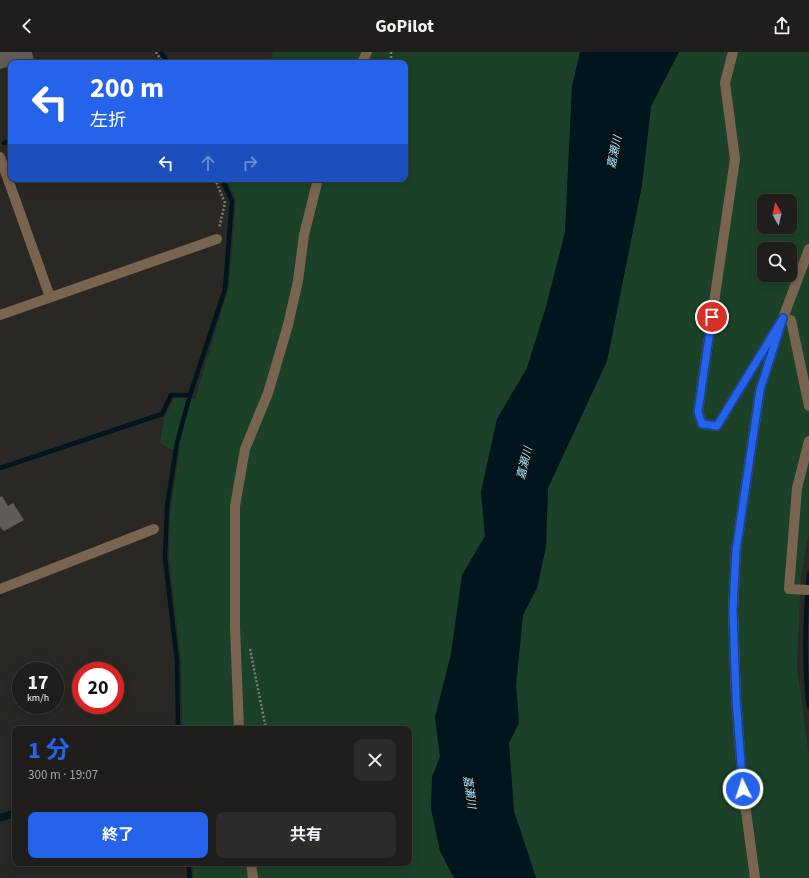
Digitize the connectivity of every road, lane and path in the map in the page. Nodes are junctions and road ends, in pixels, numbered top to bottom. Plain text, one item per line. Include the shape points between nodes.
1 (733, 52) edge
2 (0, 157) edge
3 (8, 179) edge
4 (9, 182) edge
5 (216, 182) edge
6 (317, 182) edge
7 (217, 239) joint
8 (809, 249) edge
9 (50, 297) junction
10 (0, 315) edge
11 (783, 318) junction
12 (809, 406) edge
13 (809, 441) edge
14 (154, 528) dead end
15 (0, 589) edge
16 (809, 590) edge
17 (234, 628) junction
18 (239, 726) edge
19 (265, 726) edge
20 (251, 866) edge
21 (253, 878) edge
22 (756, 878) edge

1 - 11 street via 725,83 735,159 698,412 702,424 717,426
2 - 3 street
4 - 9 street
5 - 7 path via 225,203
6 - 17 street via 304,235 298,281 288,326 268,393 245,450 235,506
7 - 9 street
8 - 11 street
9 - 10 street
11 - 12 street via 791,320
11 - 22 street via 760,390 736,551 733,610 743,789
13 - 16 street via 796,496 789,589
14 - 15 street
17 - 18 street
17 - 19 path via 250,649
20 - 21 street

